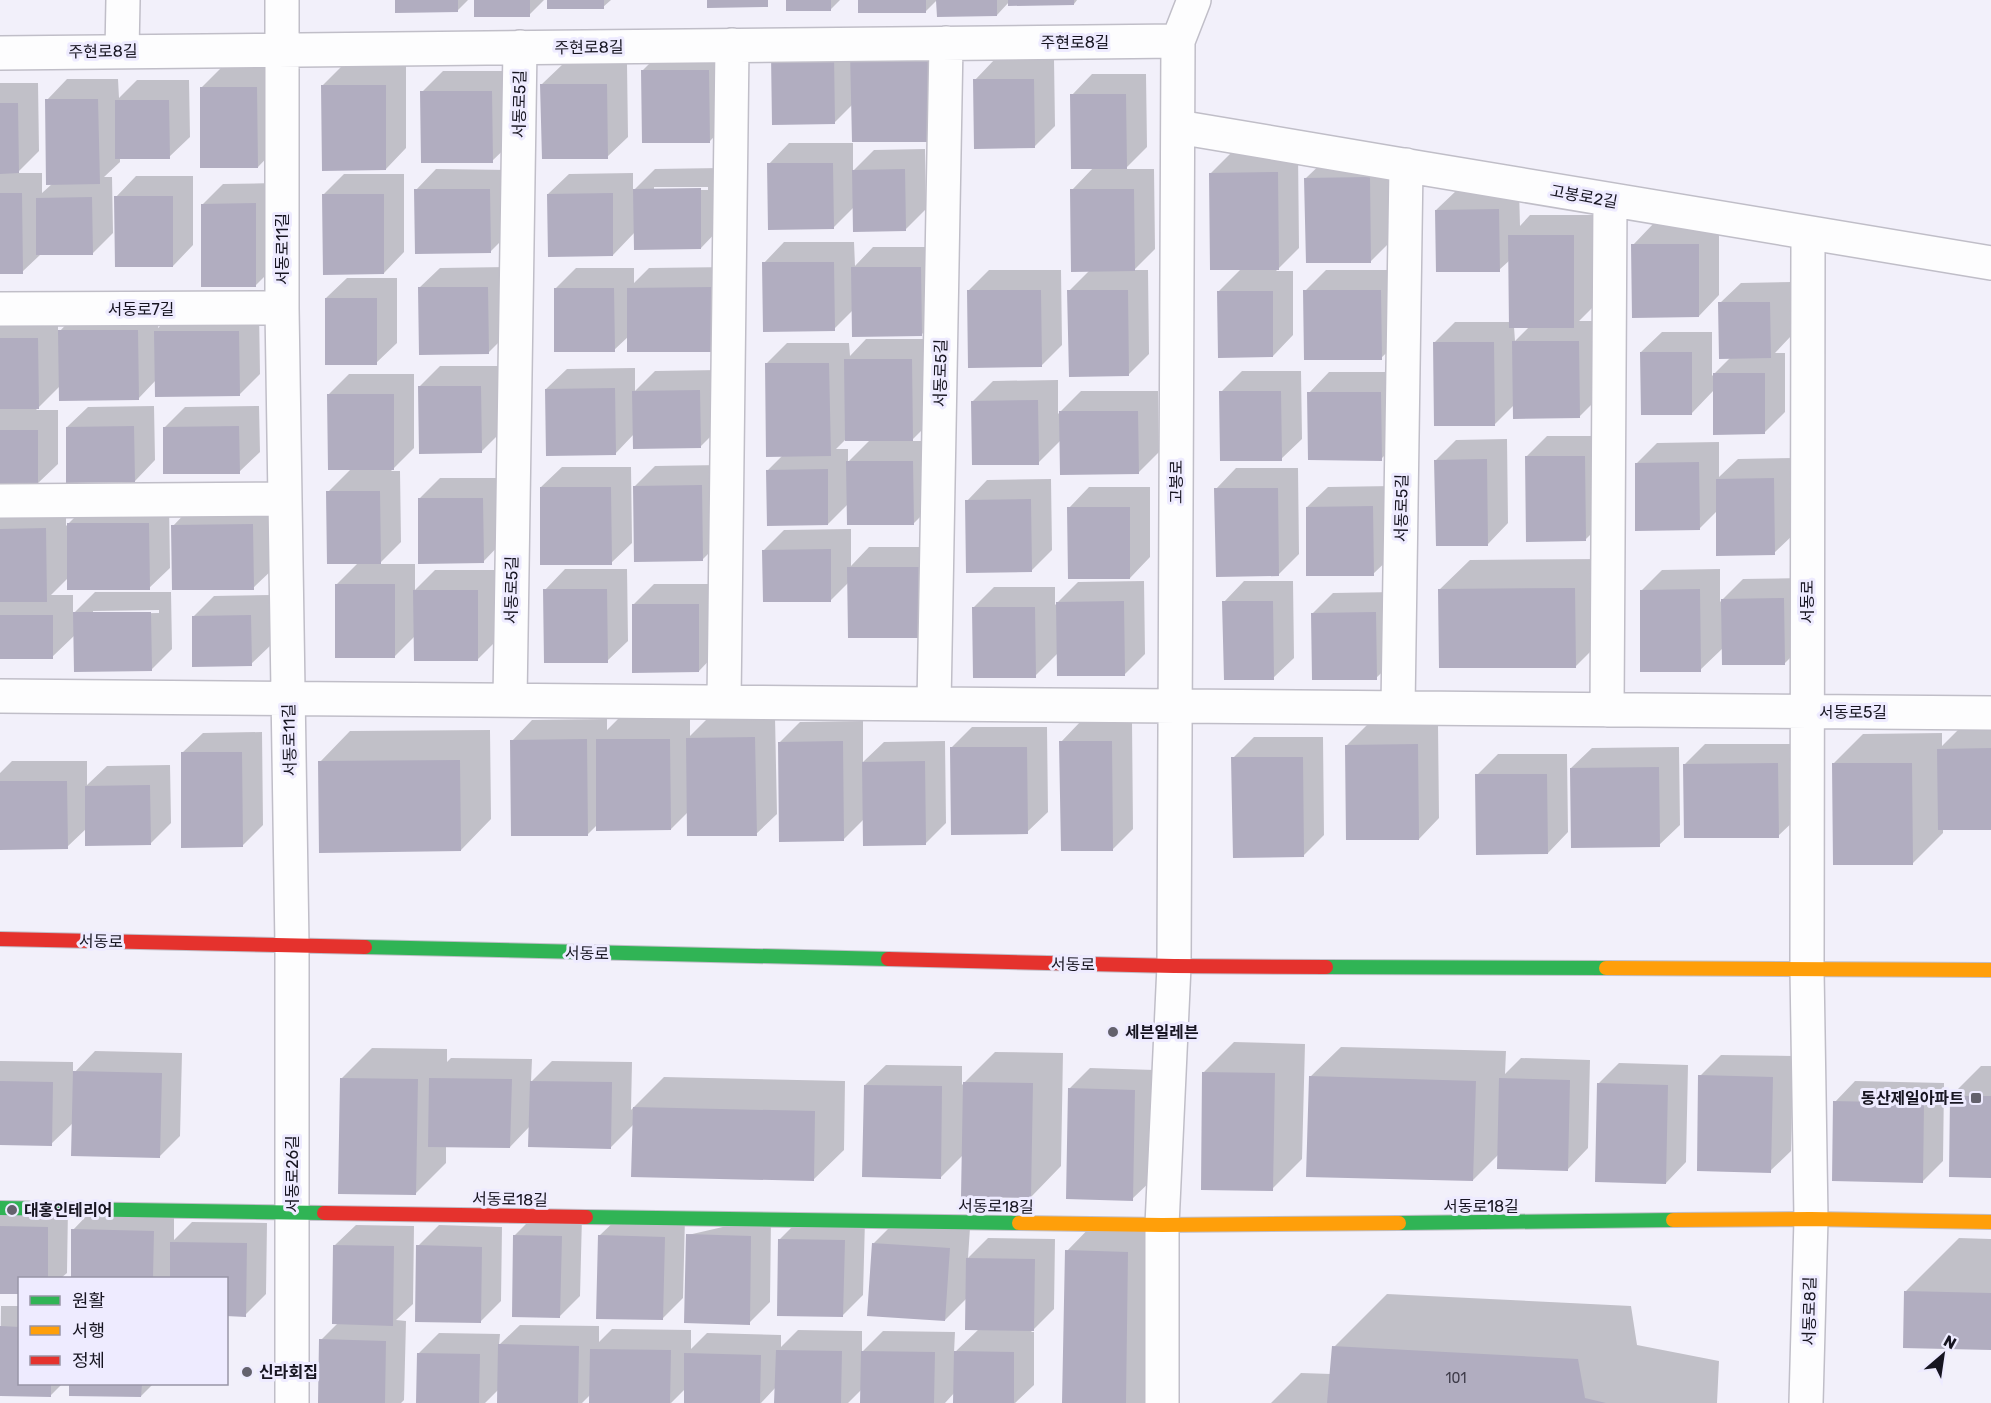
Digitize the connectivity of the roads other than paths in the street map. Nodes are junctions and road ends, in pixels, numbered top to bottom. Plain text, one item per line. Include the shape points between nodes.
1 (123, 0) edge
2 (282, 0) edge
3 (1194, 0) edge
4 (1178, 41) junction
5 (946, 43) junction
6 (732, 45) junction
7 (520, 47) junction
8 (283, 50) junction
9 (122, 51) junction
10 (0, 52) edge
11 (1178, 127) junction
12 (1406, 165) junction
13 (1610, 201) junction
14 (1808, 234) junction
15 (1991, 263) edge
16 (282, 308) junction
17 (0, 309) edge
18 (285, 499) junction
19 (0, 501) edge
20 (0, 696) edge
21 (288, 699) junction
22 (510, 700) junction
23 (724, 702) junction
24 (934, 704) junction
25 (1175, 706) junction
26 (1398, 708) junction
27 (1607, 710) junction
28 (1807, 712) junction
29 (1991, 713) edge
30 (0, 939) edge
31 (292, 946) junction
32 (1174, 966) junction
33 (1807, 970) junction
34 (1991, 970) edge
35 (0, 1208) edge
36 (291, 1212) junction
37 (1811, 1220) junction
38 (1991, 1222) edge
39 (1162, 1225) junction
40 (292, 1403) edge
41 (1162, 1403) edge
42 (1806, 1403) edge

1 - 9 street
2 - 8 street, 서동로11길
3 - 4 street, 고봉로
4 - 5 street, 주현로8길
4 - 11 street, 고봉로
5 - 6 street, 주현로8길
5 - 24 street, 서동로5길
6 - 7 street, 주현로8길
6 - 23 street
7 - 8 street, 주현로8길
7 - 22 street, 서동로5길
8 - 9 street, 주현로8길
8 - 16 street, 서동로11길
9 - 10 street, 주현로8길
11 - 12 street, 고봉로2길
11 - 25 street, 고봉로
12 - 13 street, 고봉로2길
12 - 26 street, 서동로5길
13 - 14 street, 고봉로2길
13 - 27 street
14 - 15 street, 고봉로2길
14 - 28 street, 서동로
16 - 17 street, 서동로7길
16 - 18 street, 서동로11길
18 - 19 street
18 - 21 street, 서동로11길
20 - 21 street, 서동로5길
21 - 22 street, 서동로5길
21 - 31 street, 서동로11길
22 - 23 street, 서동로5길
23 - 24 street, 서동로5길
24 - 25 street, 서동로5길
25 - 26 street, 서동로5길
25 - 32 street, 고봉로
26 - 27 street, 서동로5길
27 - 28 street, 서동로5길
28 - 29 street, 서동로5길
28 - 33 street, 서동로
30 - 31 street, 서동로
31 - 32 street, 서동로
31 - 36 street, 서동로26길
32 - 33 street, 서동로
32 - 39 street
33 - 34 street, 서동로
33 - 37 street, 서동로8길
35 - 36 street, 서동로18길
36 - 39 street, 서동로18길
36 - 40 street, 서동로26길
37 - 38 street, 서동로18길
37 - 39 street, 서동로18길
37 - 42 street, 서동로8길
39 - 41 street

